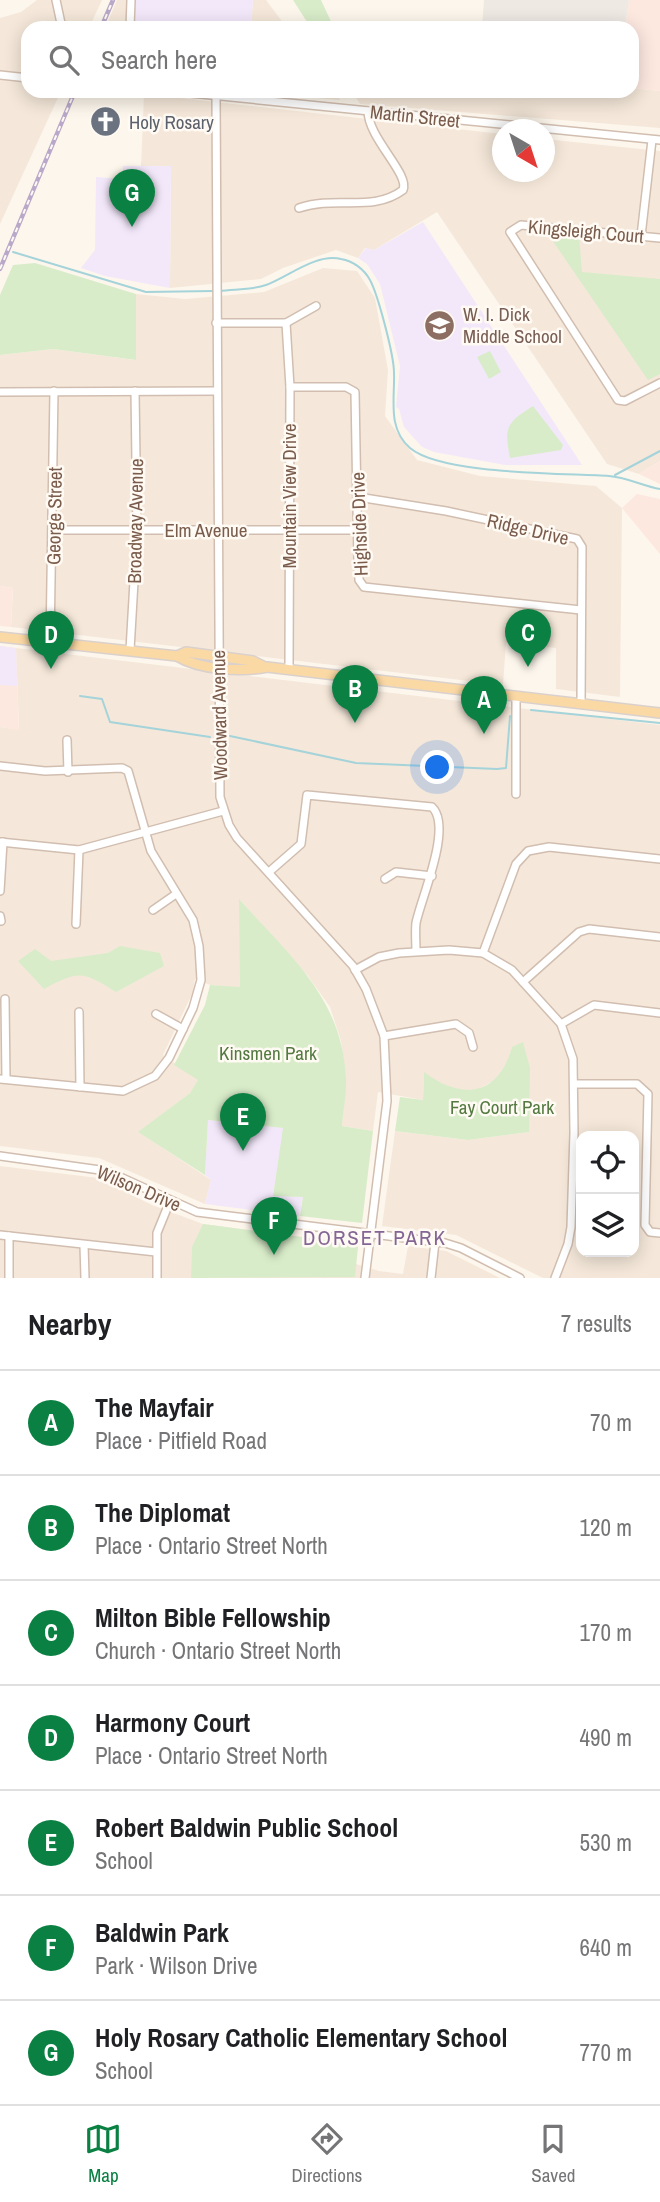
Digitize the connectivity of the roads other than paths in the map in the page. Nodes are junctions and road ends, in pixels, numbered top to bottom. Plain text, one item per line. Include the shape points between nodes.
1 (56, 0) edge
2 (131, 0) edge
3 (60, 21) edge
4 (130, 21) edge
5 (0, 75) edge
6 (21, 77) edge
7 (216, 98) edge
8 (236, 98) edge
9 (368, 111) junction
10 (656, 140) edge
11 (299, 208) dead end
12 (640, 236) junction
13 (660, 238) edge
14 (316, 306) dead end
15 (216, 323) junction
16 (286, 323) junction
17 (660, 383) edge
18 (290, 387) junction
19 (54, 390) junction
20 (135, 391) junction
21 (217, 391) junction
22 (0, 392) edge
23 (358, 497) junction
24 (54, 530) junction
25 (137, 530) junction
26 (217, 530) junction
27 (289, 530) junction
28 (358, 530) junction
29 (581, 610) junction
30 (0, 637) edge
31 (50, 642) junction
32 (130, 650) junction
33 (219, 661) junction
34 (289, 669) junction
35 (516, 696) junction
36 (581, 703) junction
37 (660, 713) edge
38 (67, 740) dead end
39 (0, 766) edge
40 (68, 772) junction
41 (516, 794) dead end
42 (223, 811) junction
43 (148, 832) junction
44 (2, 842) edge
45 (79, 850) junction
46 (660, 859) edge
47 (269, 873) junction
48 (432, 876) junction
49 (385, 879) dead end
50 (0, 891) edge
51 (176, 894) junction
52 (153, 910) dead end
53 (76, 924) dead end
54 (660, 937) edge
55 (416, 951) junction
56 (483, 953) junction
57 (355, 970) junction
58 (523, 982) junction
59 (5, 999) dead end
60 (79, 1012) dead end
61 (660, 1013) edge
62 (156, 1014) dead end
63 (561, 1024) junction
64 (183, 1029) junction
65 (384, 1036) junction
66 (473, 1047) dead end
67 (3, 1079) edge
68 (575, 1084) junction
69 (80, 1087) junction
70 (0, 1156) edge
71 (170, 1201) junction
72 (660, 1233) edge
73 (371, 1234) junction
74 (0, 1235) edge
75 (9, 1236) junction
76 (435, 1242) junction
77 (85, 1245) junction
78 (156, 1252) junction
79 (9, 1278) edge
80 (85, 1278) edge
81 (157, 1278) edge
82 (365, 1278) edge
83 (431, 1278) edge
84 (520, 1278) edge
85 (555, 1278) edge

1 - 3 street
2 - 4 street
5 - 6 street
7 - 15 street, Woodward Avenue
8 - 9 street, Martin Street
9 - 10 street, Martin Street
9 - 11 street via 370,129 403,179 403,190 378,203 338,200
10 - 12 street
12 - 13 street, Kingsleigh Court
12 - 17 street, Kingsleigh Court via 521,225 510,232 618,400 625,401
14 - 16 street
15 - 16 street
15 - 21 street, Woodward Avenue
16 - 18 street, Mountain View Drive
18 - 23 street, Highside Drive via 346,387 355,393
18 - 27 street, Mountain View Drive
19 - 20 street
19 - 22 street
19 - 24 street, George Street
20 - 21 street
20 - 25 street, Broadway Avenue
21 - 26 street, Woodward Avenue
23 - 28 street, Highside Drive
23 - 29 street, Ridge Drive via 577,539 582,547
24 - 25 street, Elm Avenue
24 - 31 street, George Street
25 - 26 street, Elm Avenue
25 - 32 street, Broadway Avenue
26 - 27 street, Elm Avenue
26 - 33 street, Woodward Avenue
27 - 28 street, Elm Avenue
27 - 34 street, Mountain View Drive
28 - 29 street, Highside Drive via 363,587
29 - 36 street, Ridge Drive
30 - 31 main road
31 - 32 main road
32 - 33 main road via 177,656 186,652
33 - 34 main road via 253,661
33 - 42 street, Woodward Avenue
34 - 35 main road
35 - 36 main road
35 - 41 street
36 - 37 main road
38 - 40 street
39 - 40 street
40 - 43 street via 128,771
42 - 43 street
42 - 47 street, Woodward Avenue via 237,838
43 - 45 street
43 - 51 street via 151,852
44 - 45 street
44 - 50 street
45 - 53 street
46 - 56 street via 549,847 528,851 516,864
47 - 48 street via 301,844 307,795 432,807 438,821
47 - 57 street, Woodward Avenue
48 - 49 street via 396,872
48 - 55 street via 416,924
51 - 52 street
51 - 64 street via 192,920 201,980
54 - 58 street via 589,929 579,932
55 - 56 street
55 - 57 street via 379,957
56 - 58 street
57 - 65 street, Woodward Avenue
58 - 63 street
59 - 67 street
60 - 69 street
61 - 63 street via 594,1005
62 - 64 street
63 - 68 street via 573,1059
64 - 69 street via 169,1058 155,1076 138,1087 123,1091
65 - 66 street via 456,1024 469,1033
65 - 73 street, Woodward Avenue via 387,1101
67 - 69 street
68 - 72 street via 637,1084 648,1094 645,1225 650,1232
68 - 85 street via 571,1227
70 - 71 street, Wilson Drive via 107,1171
71 - 73 street, Wilson Drive via 197,1212
71 - 78 street via 159,1225
73 - 76 street, Wilson Drive
73 - 82 street, Woodward Avenue
74 - 75 street
75 - 77 street
75 - 79 street
76 - 83 street
76 - 84 street, Wilson Drive via 461,1248
77 - 78 street
77 - 80 street
78 - 81 street

